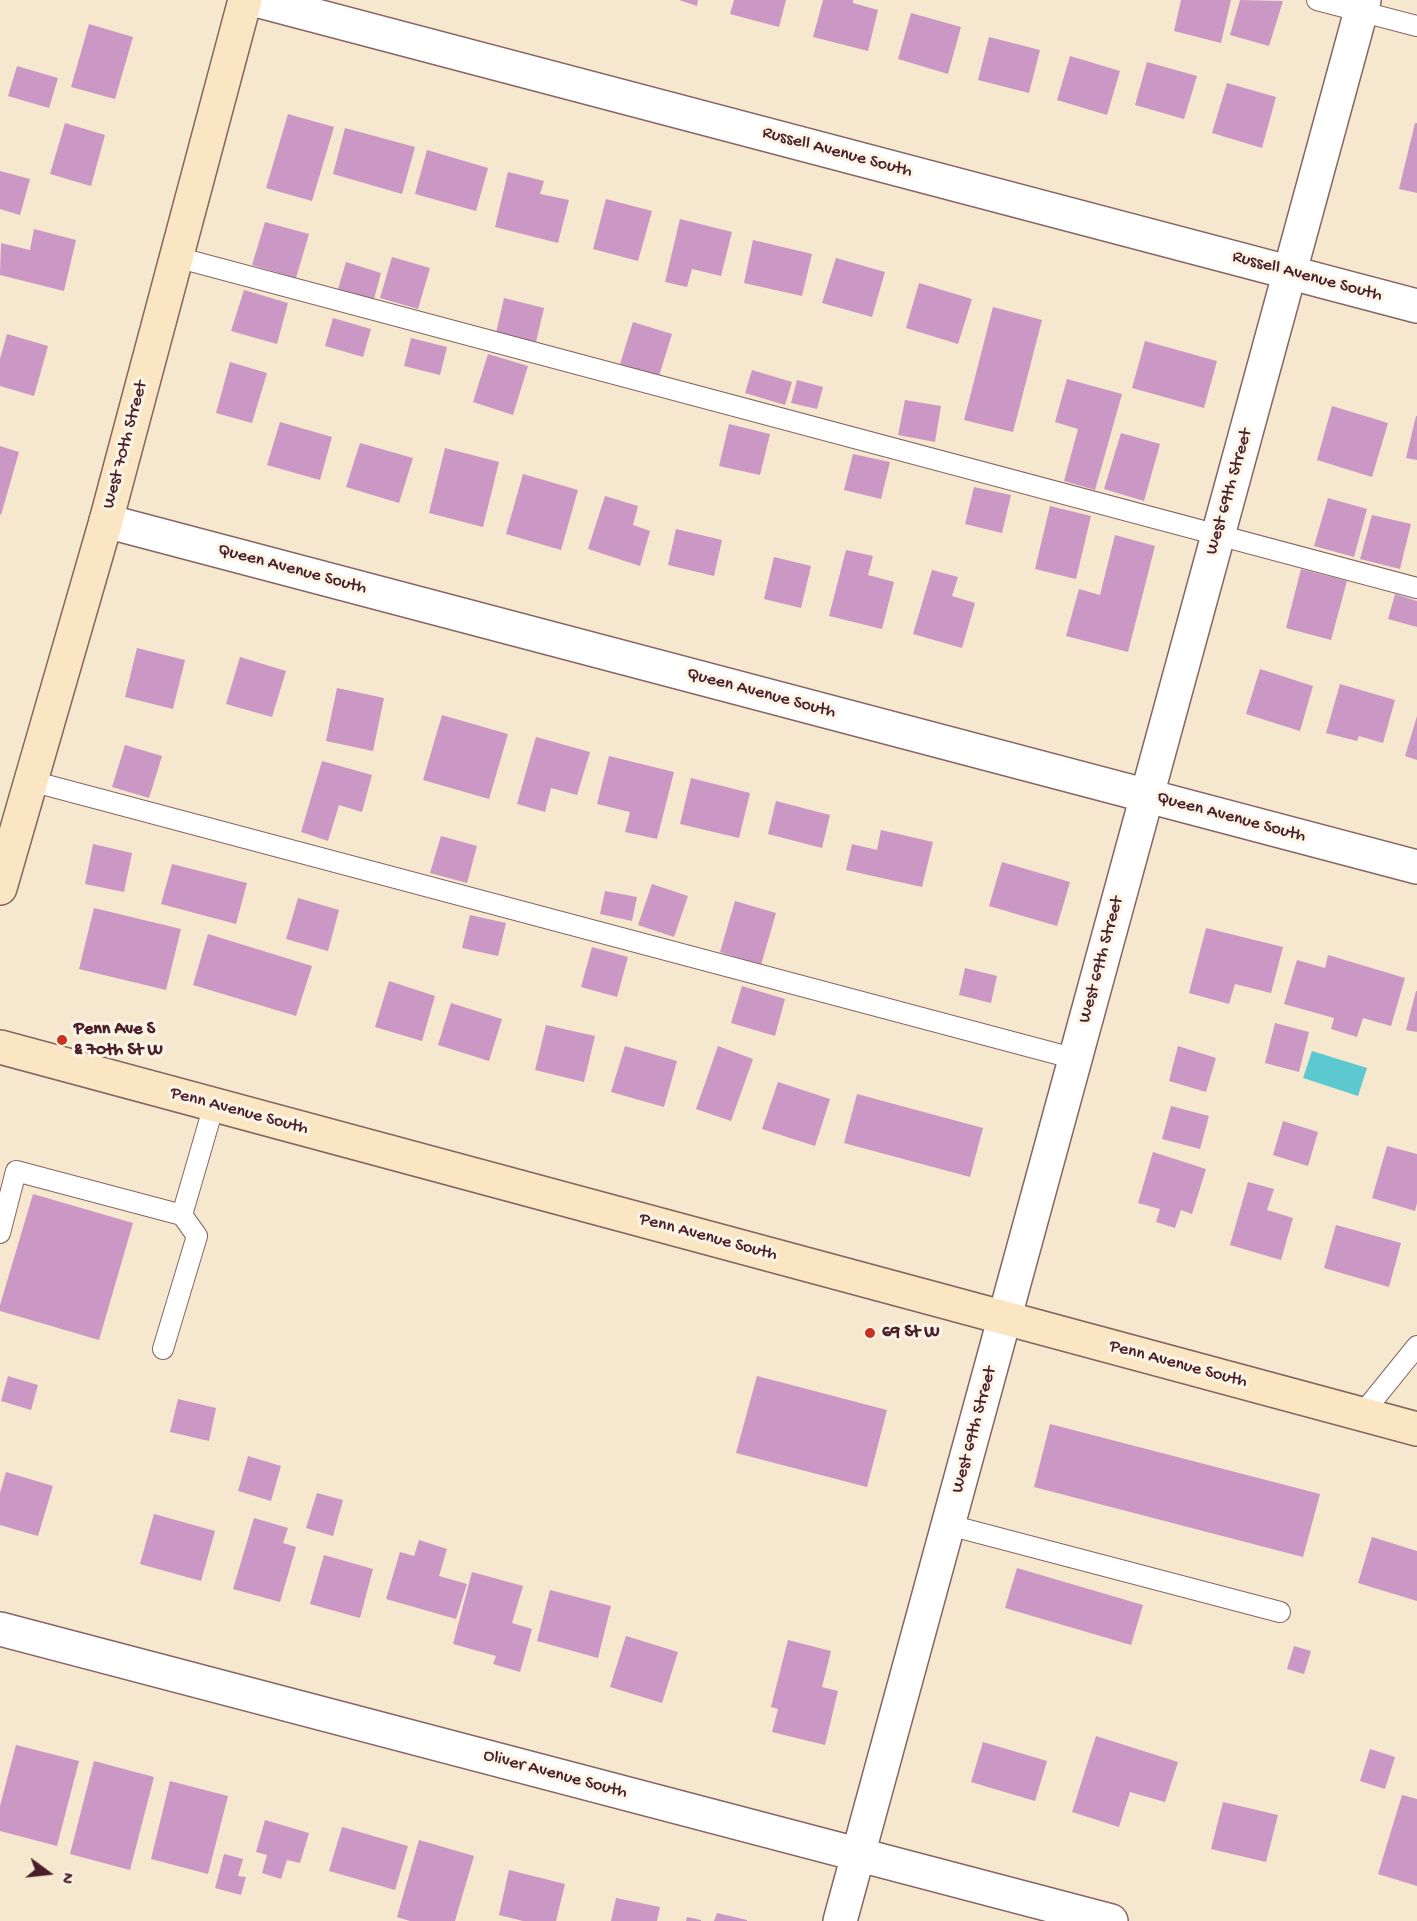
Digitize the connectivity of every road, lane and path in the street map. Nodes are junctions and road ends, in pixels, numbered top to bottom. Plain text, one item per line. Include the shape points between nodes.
1 (245, 0) edge
2 (256, 0) edge
3 (1317, 0) edge
4 (1363, 6) edge
5 (1417, 27) edge
6 (176, 256) junction
7 (1291, 272) junction
8 (1417, 306) edge
9 (106, 521) junction
10 (1218, 536) junction
11 (1417, 588) edge
12 (31, 781) junction
13 (1147, 796) junction
14 (1417, 867) edge
15 (0, 888) edge
16 (0, 1047) edge
17 (1076, 1059) junction
18 (214, 1105) junction
19 (182, 1215) junction
20 (0, 1233) edge
21 (1005, 1318) junction
22 (1417, 1346) edge
23 (163, 1349) dead end
24 (1362, 1414) junction
25 (1417, 1429) edge
26 (949, 1525) junction
27 (1280, 1612) dead end
28 (0, 1629) edge
29 (859, 1854) junction
30 (840, 1921) edge
31 (1111, 1921) edge

1 - 6 main road, West 70th Street
2 - 7 street, Russell Avenue South
3 - 4 lane
4 - 5 lane
4 - 7 street, West 69th Street
6 - 9 main road, West 70th Street
6 - 10 lane
7 - 8 street, Russell Avenue South
7 - 10 street, West 69th Street
9 - 12 main road, West 70th Street
9 - 13 street, Queen Avenue South
10 - 11 lane
10 - 13 street, West 69th Street
12 - 15 main road, West 70th Street
12 - 17 lane
13 - 14 street, Queen Avenue South
13 - 17 street, West 69th Street
16 - 18 main road, Penn Avenue South
17 - 21 street, West 69th Street
18 - 19 lane
18 - 21 main road, Penn Avenue South
19 - 20 lane via 16,1171
19 - 23 lane via 197,1236
21 - 24 main road, Penn Avenue South
21 - 26 street, West 69th Street
22 - 24 lane
24 - 25 main road, Penn Avenue South
26 - 27 lane
26 - 29 street, West 69th Street
28 - 29 street, Oliver Avenue South
29 - 30 street, West 69th Street
29 - 31 street, Oliver Avenue South

